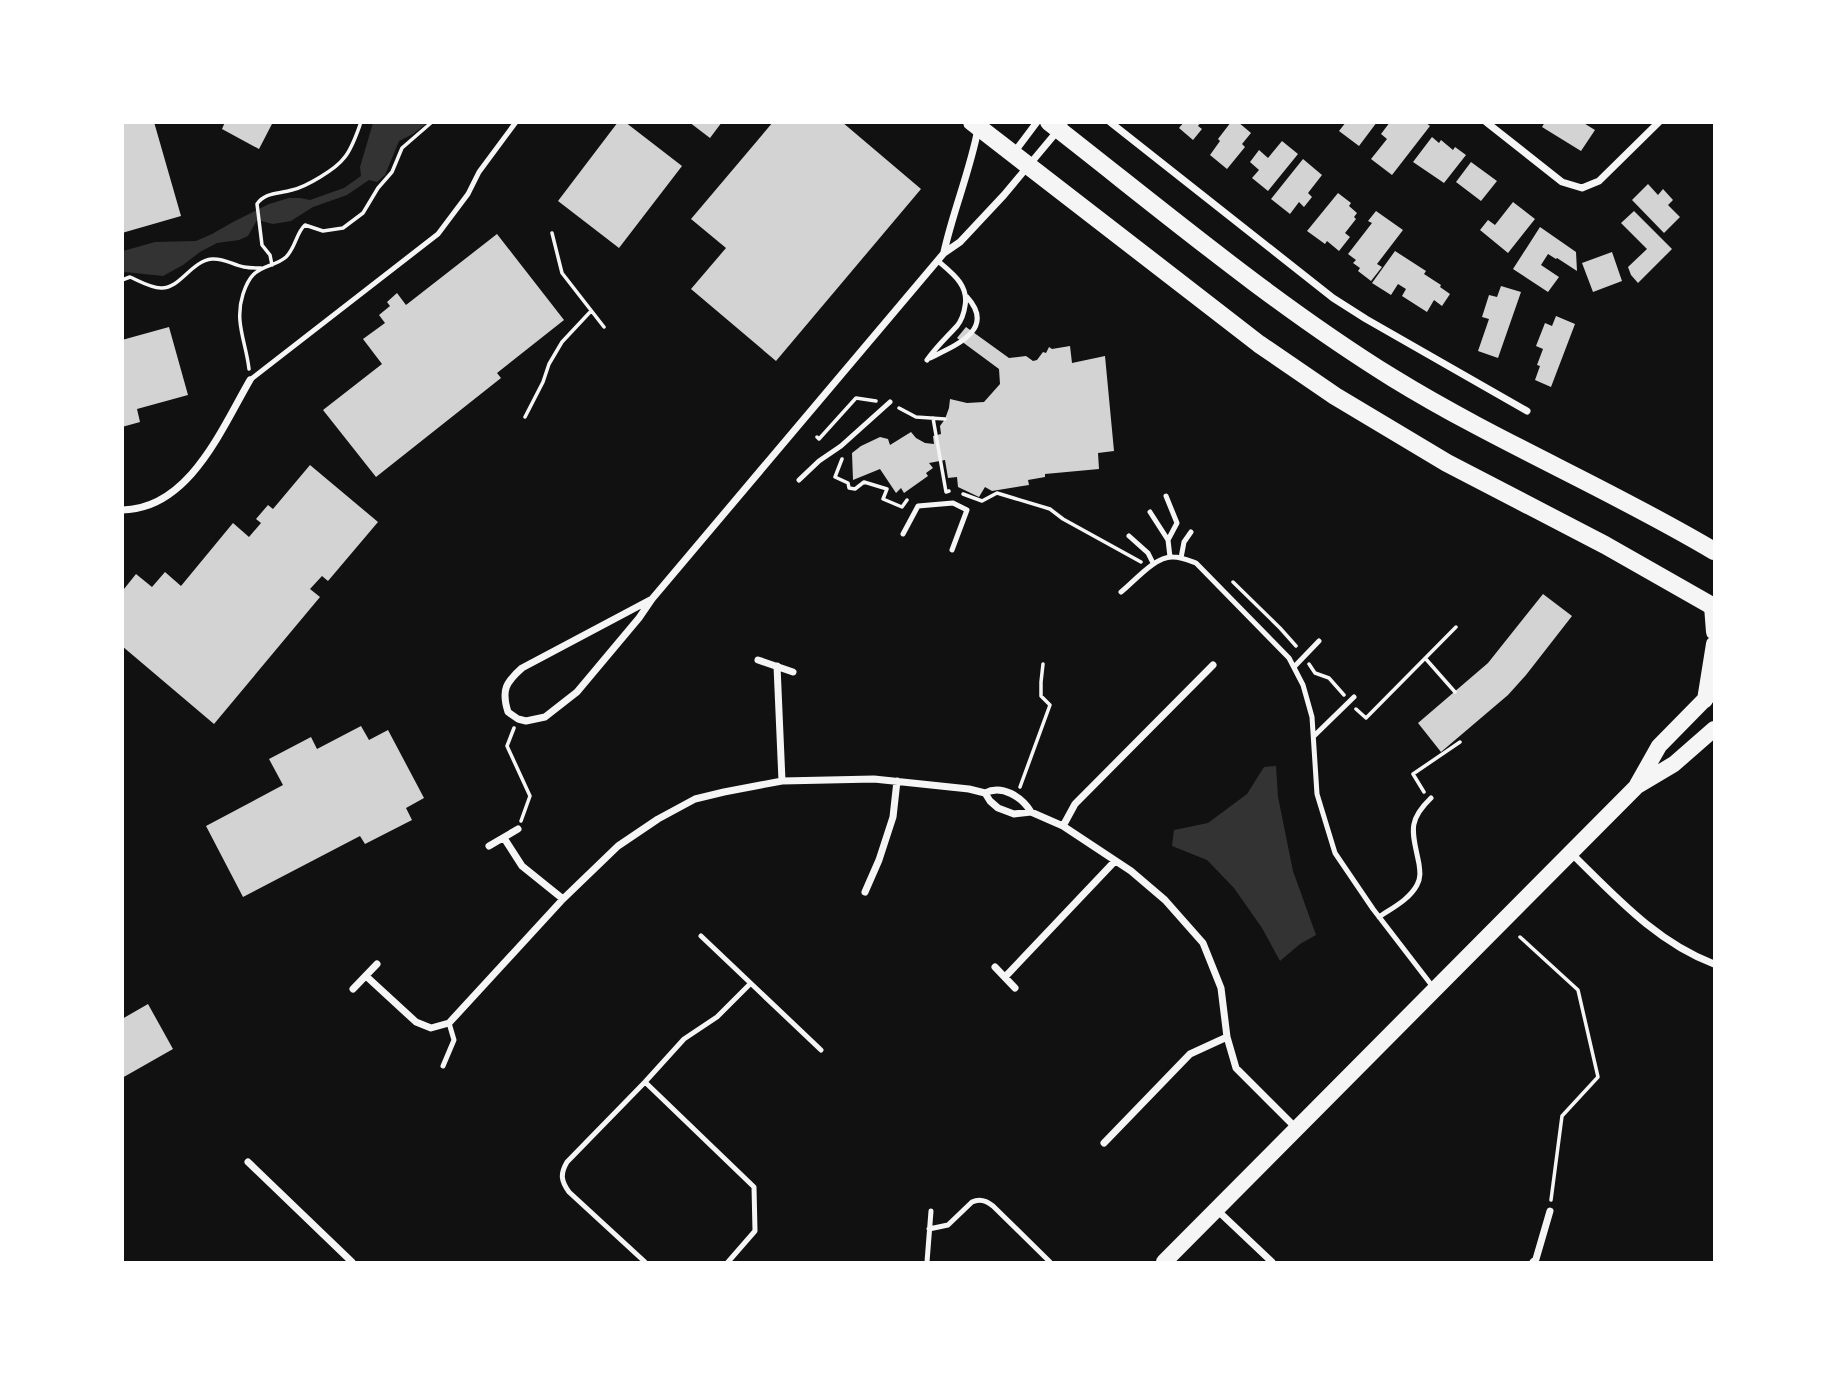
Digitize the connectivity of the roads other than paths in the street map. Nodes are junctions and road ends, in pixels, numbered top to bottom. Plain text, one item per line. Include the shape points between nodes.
1 (516, 122) edge
2 (1037, 122) edge
3 (1110, 122) edge
4 (1486, 122) edge
5 (1659, 122) edge
6 (975, 125) edge
7 (1058, 125) edge
8 (1013, 155) junction
9 (1028, 167) junction
10 (944, 253) junction
11 (938, 261) junction
12 (967, 297) junction
13 (250, 380) joint
14 (890, 402) dead end
15 (1527, 411) dead end
16 (799, 480) dead end
17 (1166, 496) dead end
18 (122, 510) edge
19 (1150, 512) dead end
20 (1191, 532) dead end
21 (903, 534) dead end
22 (1129, 536) dead end
23 (1168, 540) junction
24 (952, 550) dead end
25 (1714, 551) edge
26 (1170, 557) junction
27 (1181, 558) junction
28 (1153, 563) junction
29 (1121, 592) dead end
30 (652, 598) junction
31 (1713, 607) edge
32 (1714, 632) edge
33 (1319, 641) dead end
34 (1714, 643) edge
35 (758, 660) dead end
36 (1213, 665) dead end
37 (776, 666) junction
38 (1294, 667) junction
39 (793, 672) dead end
40 (1710, 695) edge
41 (1352, 699) road end
42 (1714, 729) edge
43 (1314, 736) junction
44 (782, 781) junction
45 (897, 781) junction
46 (1637, 786) junction
47 (985, 793) junction
48 (1431, 799) road end
49 (1031, 812) junction
50 (1063, 825) junction
51 (517, 829) road end
52 (503, 838) junction
53 (489, 846) dead end
54 (1571, 852) junction
55 (1115, 861) junction
56 (865, 892) dead end
57 (563, 899) junction
58 (1379, 916) junction
59 (701, 936) dead end
60 (377, 964) dead end
61 (1714, 964) edge
62 (995, 967) dead end
63 (366, 976) junction
64 (1005, 977) junction
65 (750, 984) junction
66 (1015, 988) dead end
67 (354, 989) dead end
68 (1435, 989) junction
69 (449, 1023) junction
70 (1227, 1037) junction
71 (821, 1050) dead end
72 (443, 1066) dead end
73 (645, 1082) junction
74 (1296, 1128) junction
75 (1104, 1143) dead end
76 (248, 1161) dead end
77 (1217, 1209) junction
78 (931, 1211) dead end
79 (1550, 1211) road end
80 (929, 1229) junction
81 (352, 1262) edge
82 (645, 1262) edge
83 (728, 1262) edge
84 (927, 1262) edge
85 (1050, 1262) edge
86 (1164, 1262) edge
87 (1272, 1262) edge
88 (1533, 1262) edge

1 - 13 lane via 438,234
2 - 8 street
3 - 15 street via 1333,298
4 - 5 street via 1562,182 1582,188 1599,181
6 - 8 highway
6 - 10 street via 969,170
7 - 9 street
7 - 25 highway via 1255,282 1358,355 1448,410
8 - 9 highway
9 - 10 street via 960,242
9 - 31 highway via 1259,344 1351,407
10 - 11 street
11 - 12 lane via 958,280
11 - 30 street
12 - 12 lane via 958,325 927,360 959,345 975,326 975,306
13 - 18 street via 205,456 181,485 149,506
14 - 16 lane
17 - 23 lane via 1177,523
19 - 23 lane
20 - 27 lane
21 - 24 lane via 918,506 953,503 967,510
22 - 28 lane
23 - 26 lane
26 - 27 lane
26 - 28 lane
27 - 38 lane via 1196,563
28 - 29 lane
30 - 30 street via 522,668 509,679 503,697 508,712 526,721 545,717 577,692
31 - 32 main road
33 - 38 lane
34 - 40 main road
35 - 37 street
36 - 50 street via 1075,804
37 - 39 street
37 - 44 street
38 - 43 lane via 1303,685
40 - 46 main road via 1659,746
41 - 43 lane
42 - 46 main road via 1674,764
43 - 58 lane via 1317,794 1335,853
44 - 45 street
44 - 57 street via 695,799 618,846
45 - 47 street
45 - 56 street via 893,817
46 - 54 main road
47 - 49 street via 998,808 1014,814
47 - 49 street via 1001,790 1016,796
48 - 58 lane via 1413,825 1419,881 1408,896
49 - 50 street
50 - 55 street
51 - 52 street
52 - 53 street
52 - 57 street via 522,866
54 - 61 street via 1647,925
54 - 68 main road
55 - 64 street
55 - 70 street via 1165,900 1203,943 1221,988
57 - 69 street
58 - 68 lane
59 - 65 lane
60 - 63 street
62 - 64 street
63 - 67 street
63 - 69 street via 416,1022 431,1028
64 - 66 street
65 - 71 lane
65 - 73 lane via 718,1017 684,1039
68 - 74 main road
69 - 72 lane via 454,1040
70 - 74 street via 1236,1068
70 - 75 street via 1190,1054
73 - 82 lane via 567,1162 562,1183
73 - 83 lane via 754,1187 755,1231
74 - 77 main road
76 - 81 street
77 - 86 main road
77 - 87 street
78 - 80 lane
79 - 88 street
80 - 84 lane
80 - 85 lane via 948,1225 976,1200 985,1201

